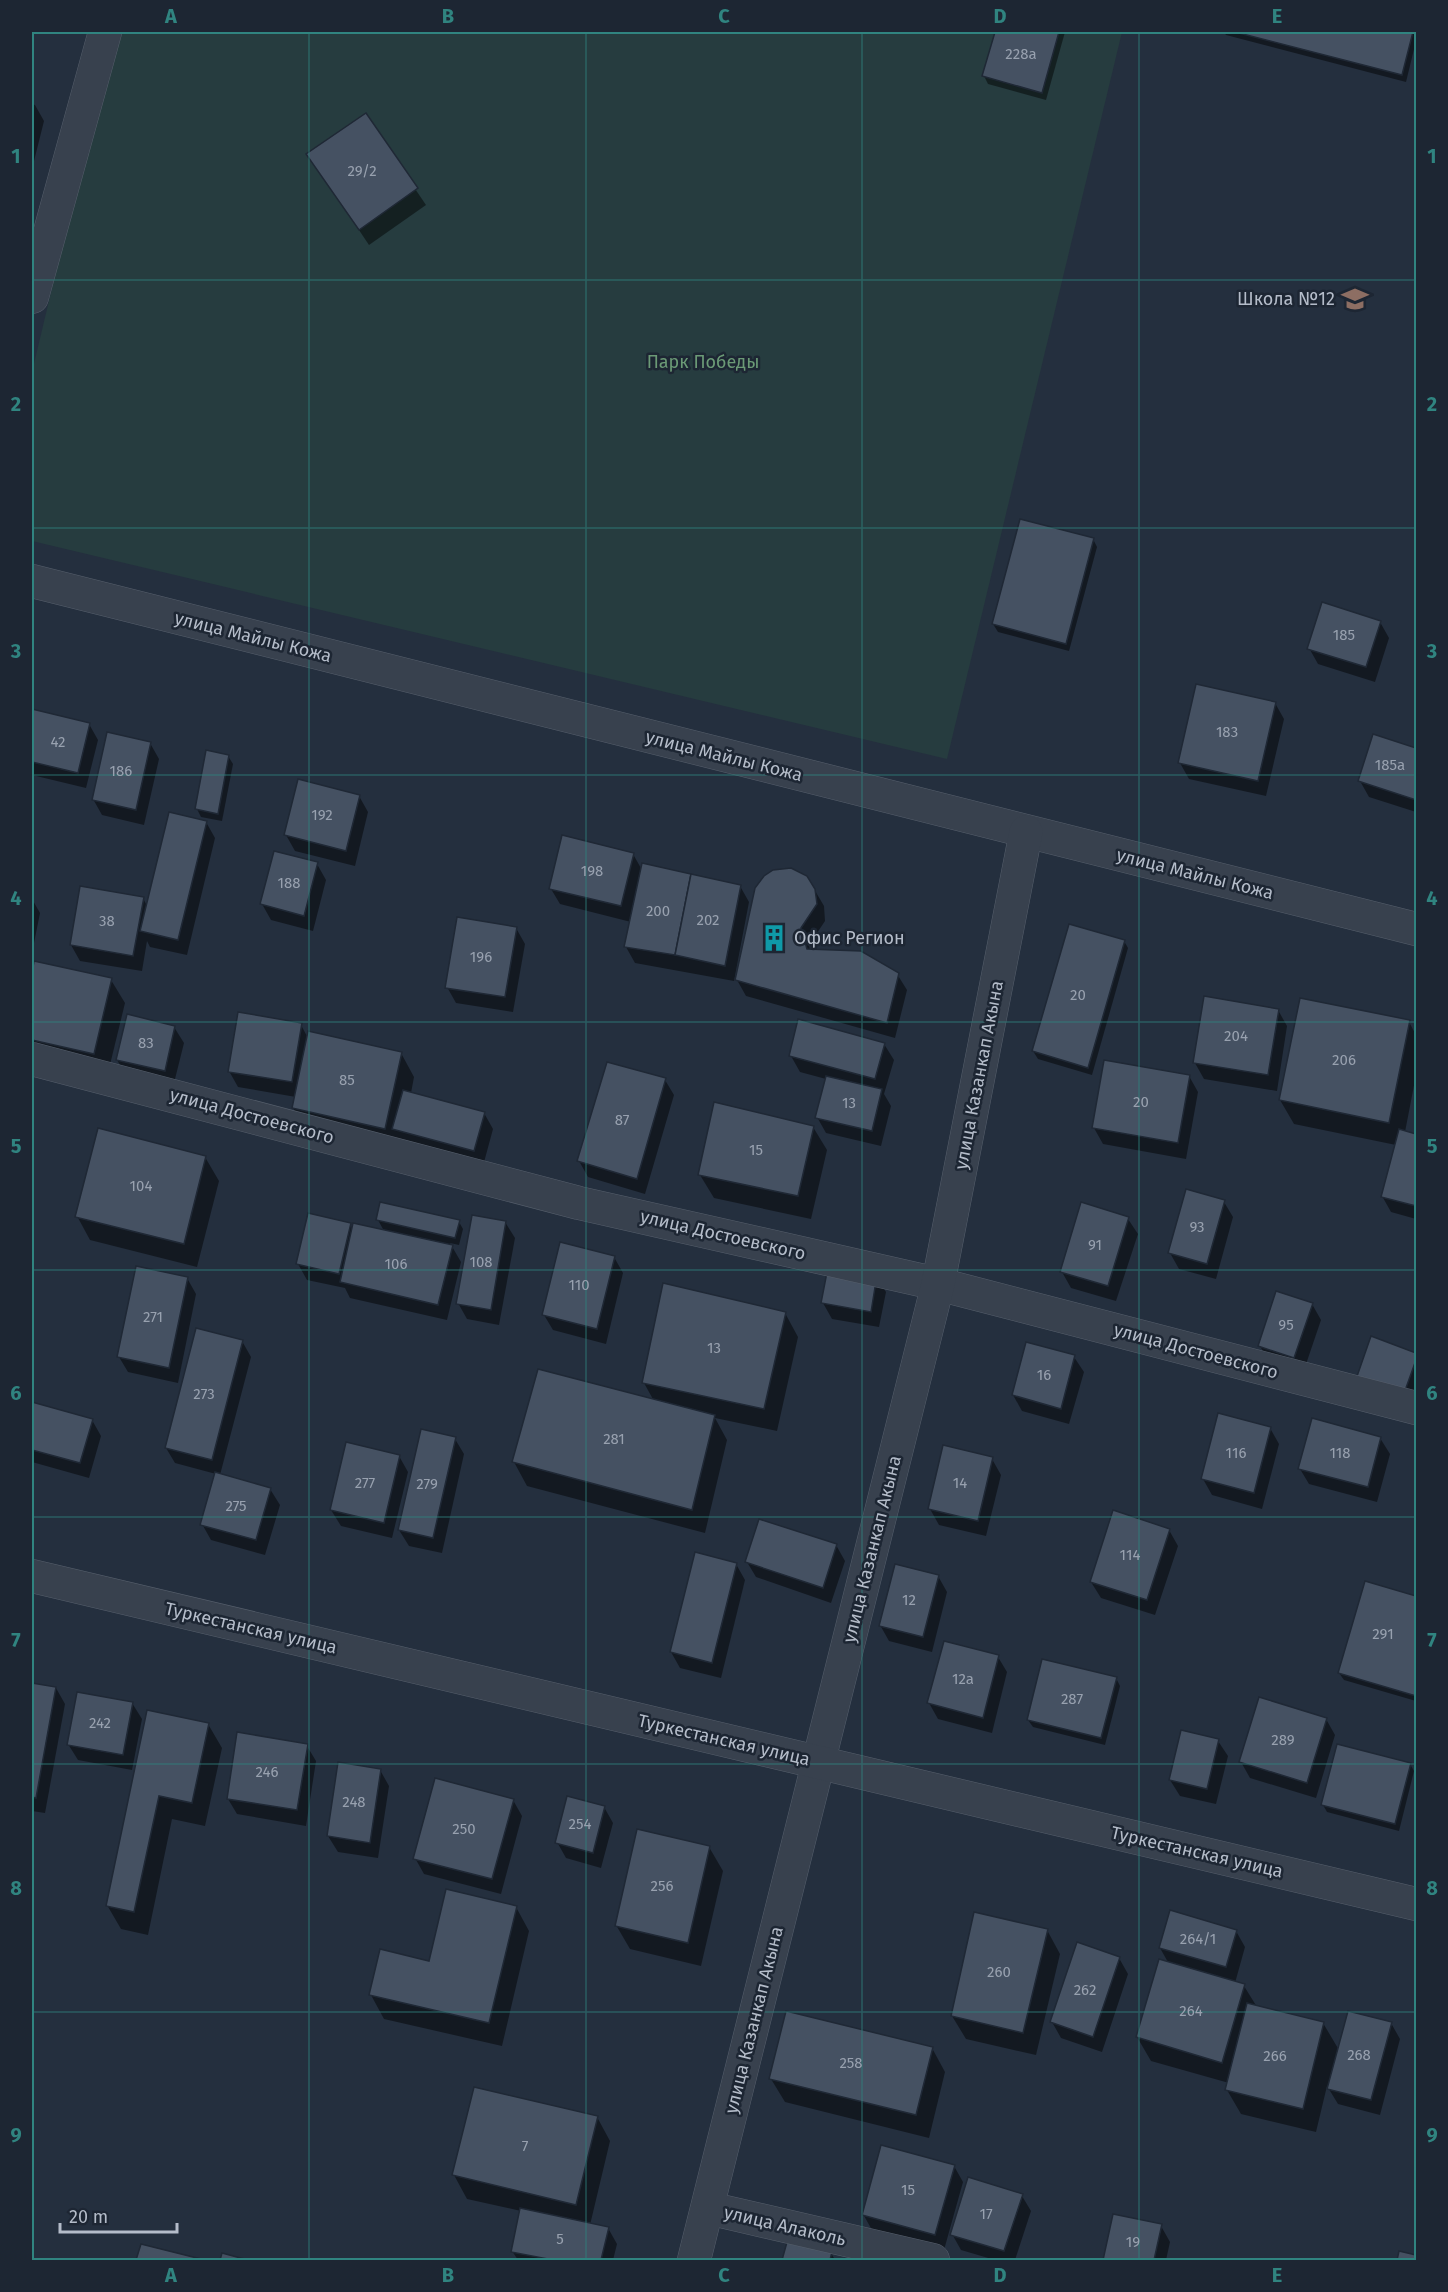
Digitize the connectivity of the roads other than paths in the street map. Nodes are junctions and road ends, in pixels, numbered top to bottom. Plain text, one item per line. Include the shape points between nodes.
1 (105, 32) edge
2 (32, 297) edge
3 (32, 581) edge
4 (1026, 832) junction
5 (1416, 929) edge
6 (32, 1059) edge
7 (938, 1284) junction
8 (1416, 1408) edge
9 (32, 1576) edge
10 (819, 1762) junction
11 (1416, 1904) edge
12 (708, 2208) junction
13 (694, 2260) edge
14 (933, 2260) edge

1 - 2 street
3 - 4 street, улица Майлы Кожа
4 - 5 street, улица Майлы Кожа
4 - 7 street, улица Казанкап Акына
6 - 7 street, улица Достоевского via 579,1203
7 - 8 street, улица Достоевского
7 - 10 street, улица Казанкап Акына
9 - 10 street, Туркестанская улица
10 - 11 street, Туркестанская улица
10 - 12 street, улица Казанкап Акына
12 - 13 street, улица Казанкап Акына
12 - 14 street, улица Алаколь

